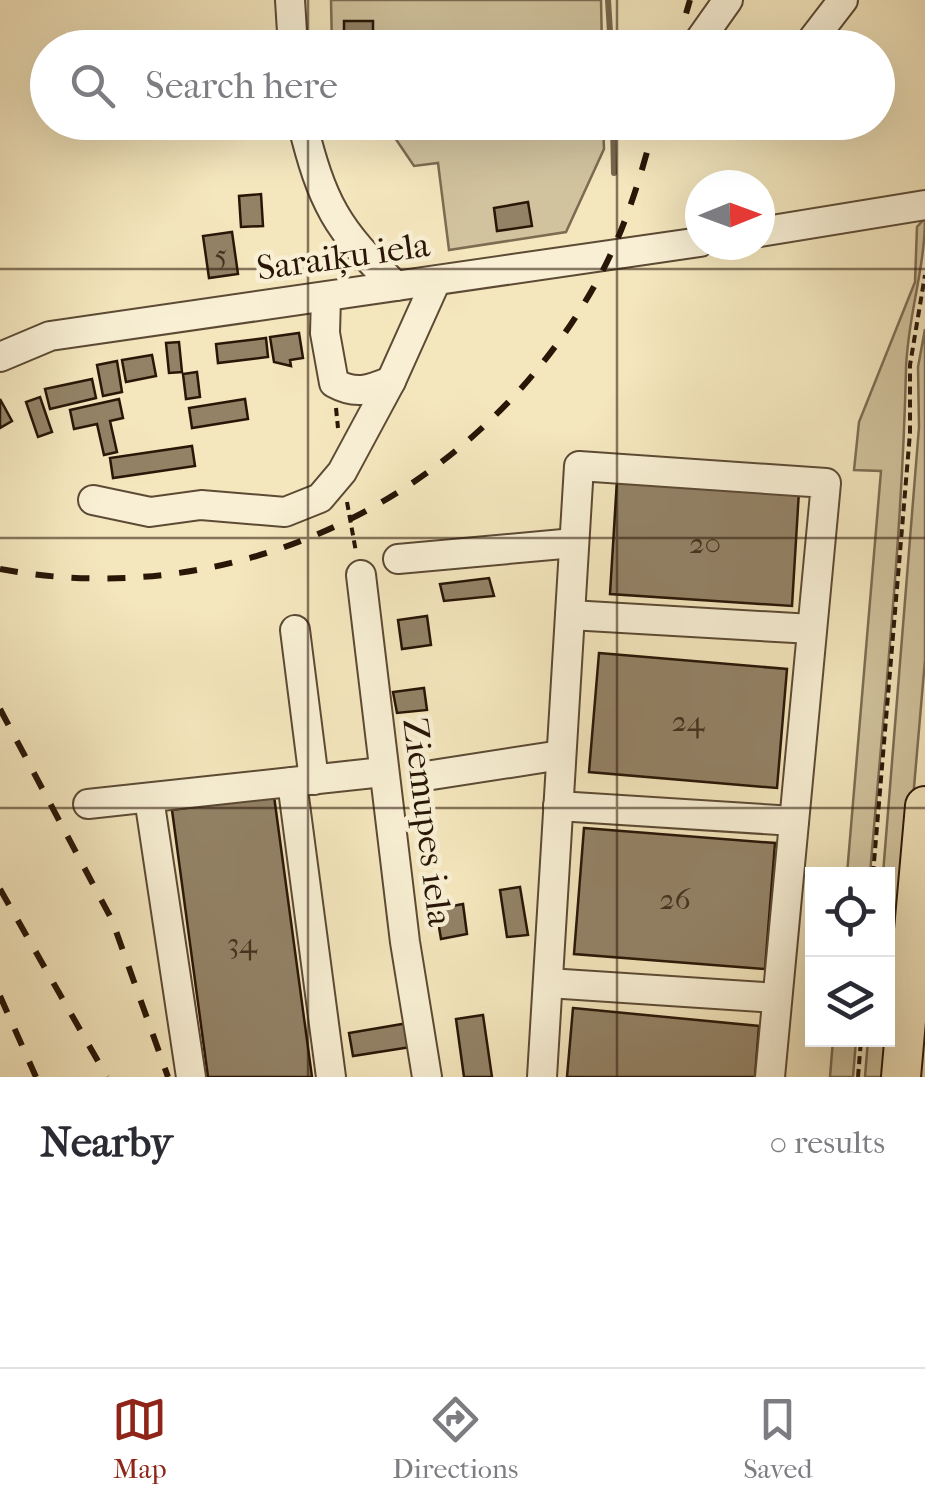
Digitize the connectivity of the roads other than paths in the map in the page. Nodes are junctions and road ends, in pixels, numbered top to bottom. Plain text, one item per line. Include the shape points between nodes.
1 (290, 0) edge
2 (728, 0) edge
3 (844, 0) edge
4 (292, 30) edge
5 (707, 30) edge
6 (820, 30) edge
7 (306, 140) edge
8 (925, 204) edge
9 (775, 229) edge
10 (685, 244) edge
11 (436, 280) junction
12 (396, 286) junction
13 (326, 296) junction
14 (0, 357) edge
15 (391, 381) junction
16 (93, 500) dead end
17 (574, 543) junction
18 (398, 559) dead end
19 (361, 575) dead end
20 (570, 615) junction
21 (812, 628) junction
22 (295, 630) dead end
23 (561, 755) junction
24 (383, 772) junction
25 (432, 775) dead end
26 (303, 781) junction
27 (150, 798) junction
28 (88, 804) dead end
29 (558, 806) junction
30 (925, 806) edge
31 (794, 821) junction
32 (548, 983) junction
33 (777, 998) junction
34 (191, 1077) edge
35 (331, 1077) edge
36 (426, 1077) edge
37 (542, 1077) edge
38 (770, 1077) edge
39 (901, 1077) edge

1 - 4 street
2 - 5 street
3 - 6 street
7 - 12 street via 315,175 346,238
8 - 9 street
10 - 11 street, Saraiķu iela
11 - 12 street, Saraiķu iela
11 - 15 street
12 - 13 street, Saraiķu iela
13 - 14 street, Saraiķu iela via 50,336
13 - 15 street via 334,383 367,391
15 - 16 street via 342,472 320,498 285,512 201,504 150,512
17 - 18 street
17 - 20 street
17 - 21 street via 579,466 826,483
19 - 24 street, Ziemupes iela
20 - 21 street
20 - 23 street
21 - 31 street
22 - 26 street
23 - 25 street
23 - 29 street
24 - 26 street
24 - 36 street, Ziemupes iela
26 - 27 street
26 - 35 street
27 - 28 street
27 - 34 street
29 - 31 street
29 - 32 street
30 - 39 main road
31 - 33 street
32 - 33 street
32 - 37 street
33 - 38 street

